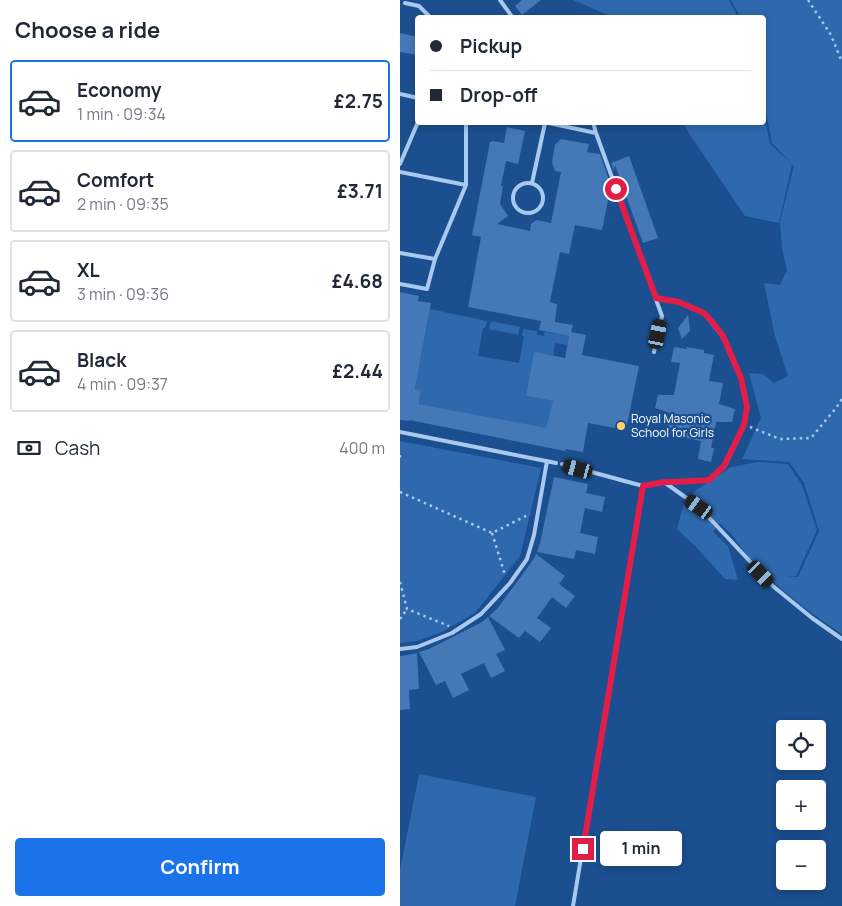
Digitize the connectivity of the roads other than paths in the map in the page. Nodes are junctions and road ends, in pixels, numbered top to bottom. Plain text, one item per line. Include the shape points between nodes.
1 (500, 0) edge
2 (405, 3) dead end
3 (428, 15) edge
4 (511, 15) edge
5 (400, 94) edge
6 (415, 97) edge
7 (417, 125) edge
8 (466, 125) edge
9 (544, 125) edge
10 (554, 125) edge
11 (594, 125) edge
12 (596, 133) junction
13 (400, 164) edge
14 (400, 172) edge
15 (532, 184) junction
16 (466, 185) junction
17 (400, 253) edge
18 (435, 259) junction
19 (400, 284) edge
20 (656, 298) junction
21 (654, 352) dead end
22 (400, 432) edge
23 (547, 462) junction
24 (556, 463) dead end
25 (562, 464) dead end
26 (664, 482) junction
27 (643, 486) junction
28 (842, 639) edge
29 (400, 649) edge
30 (573, 906) edge

1 - 4 lane
2 - 3 lane via 419,6
5 - 6 lane
7 - 13 lane
8 - 16 lane
9 - 15 lane
10 - 12 lane
11 - 12 lane
12 - 20 lane
14 - 16 lane
15 - 15 lane via 540,189 543,198 536,211 526,214 517,210 512,196 522,184
16 - 18 lane
17 - 18 lane
18 - 19 lane via 427,289
20 - 21 lane via 662,316
20 - 26 lane via 679,302 704,313 723,336 741,378 747,407 744,425 724,466 709,480
22 - 23 lane
23 - 24 lane
23 - 29 lane via 527,559 508,585 481,614 458,630 417,647
25 - 27 lane
26 - 27 lane
26 - 28 lane via 699,507 774,588
27 - 30 lane

